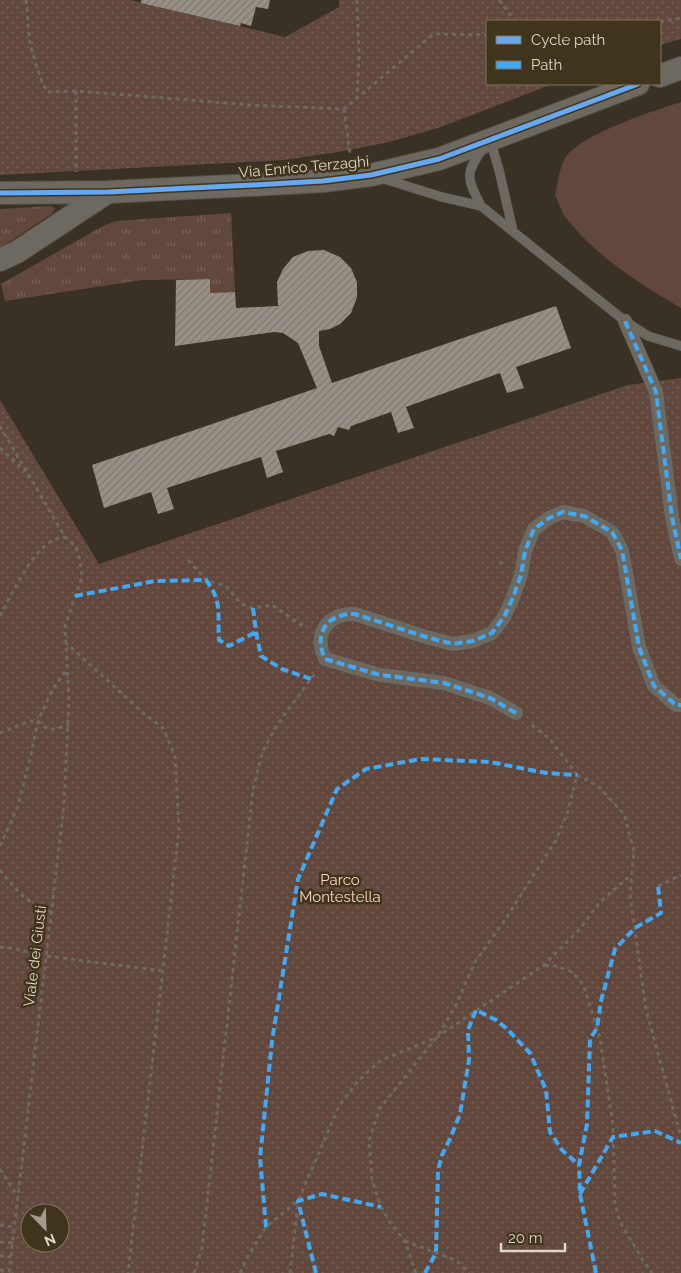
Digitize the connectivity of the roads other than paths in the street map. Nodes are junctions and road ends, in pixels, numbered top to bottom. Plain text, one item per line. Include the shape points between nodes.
1 (681, 68) edge
2 (661, 76) edge
3 (635, 85) edge
4 (490, 139) junction
5 (371, 175) junction
6 (108, 192) junction
7 (0, 193) edge
8 (481, 206) junction
9 (513, 231) junction
10 (0, 260) edge
11 (625, 321) junction
12 (681, 346) edge
13 (681, 559) edge
14 (681, 705) edge
15 (516, 713) road end

1 - 2 street
3 - 4 street, Via Enrico Terzaghi
4 - 5 street, Via Enrico Terzaghi via 439,159
4 - 8 lane via 471,165 470,182
4 - 9 lane
5 - 6 street, Via Enrico Terzaghi via 323,181
5 - 8 lane
6 - 7 street, Via Enrico Terzaghi
6 - 10 street
8 - 9 lane
9 - 11 lane
11 - 12 lane via 648,336
11 - 13 street via 656,392 672,517
14 - 15 street via 676,706 654,686 639,646 622,550 612,532 584,516 563,512 534,529 521,575 504,617 492,633 473,641 453,644 355,614 333,618 325,626 320,649 325,659 380,675 444,683 490,698

